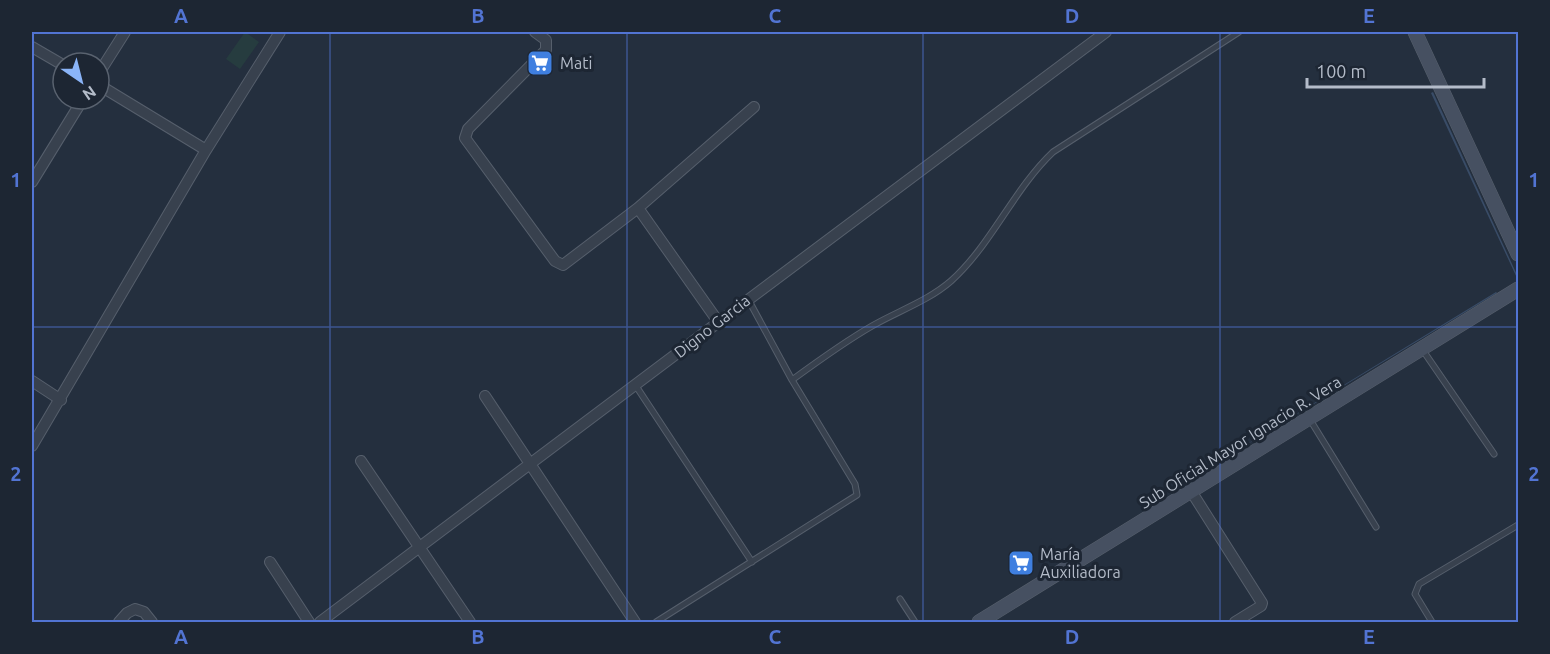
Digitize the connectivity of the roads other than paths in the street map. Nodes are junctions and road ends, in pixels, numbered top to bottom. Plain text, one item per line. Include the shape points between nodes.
1 (124, 32) edge
2 (280, 32) edge
3 (535, 32) edge
4 (1106, 32) edge
5 (1239, 32) edge
6 (1415, 32) edge
7 (32, 47) edge
8 (111, 53) edge
9 (51, 58) edge
10 (111, 92) edge
11 (754, 107) dead end
12 (76, 111) edge
13 (206, 150) junction
14 (32, 182) edge
15 (638, 208) junction
16 (1518, 254) edge
17 (1518, 289) edge
18 (747, 298) junction
19 (717, 320) junction
20 (1422, 348) junction
21 (792, 380) junction
22 (32, 381) edge
23 (636, 386) junction
24 (485, 396) dead end
25 (60, 400) junction
26 (1309, 418) junction
27 (32, 446) edge
28 (1494, 454) dead end
29 (361, 460) dead end
30 (530, 465) junction
31 (1191, 491) junction
32 (1518, 525) edge
33 (1376, 527) dead end
34 (421, 546) junction
35 (270, 562) dead end
36 (752, 562) junction
37 (900, 599) dead end
38 (119, 622) edge
39 (152, 622) edge
40 (309, 622) edge
41 (320, 622) edge
42 (470, 622) edge
43 (635, 622) edge
44 (656, 622) edge
45 (915, 622) edge
46 (979, 622) edge
47 (1235, 622) edge
48 (1432, 622) edge

1 - 8 street
2 - 13 street
3 - 15 street via 546,40 546,50 468,129 465,138 555,261 562,265
4 - 18 street, Digno Garcia
5 - 21 lane via 1053,152 1035,169 969,262 949,282 926,299 852,338
6 - 16 street
7 - 9 street
10 - 13 street
11 - 15 street
12 - 14 street
13 - 25 street
15 - 19 street
17 - 20 street, Sub Oficial Mayor Ignacio R. Vera
18 - 19 street, Digno Garcia
18 - 21 lane
19 - 23 street, Digno Garcia
20 - 26 street, Sub Oficial Mayor Ignacio R. Vera
20 - 28 lane
21 - 36 lane via 858,492
22 - 25 street
23 - 30 street, Digno Garcia
23 - 36 lane
24 - 30 street
25 - 27 street
26 - 31 street, Sub Oficial Mayor Ignacio R. Vera
26 - 33 lane
29 - 34 street
30 - 34 street, Digno Garcia
30 - 43 street
31 - 46 street, Sub Oficial Mayor Ignacio R. Vera
31 - 47 street via 1262,603
32 - 48 lane via 1419,584 1415,594
34 - 41 street, Digno Garcia
34 - 42 street
35 - 40 street
36 - 44 lane
37 - 45 lane
38 - 39 street via 135,609 144,612

